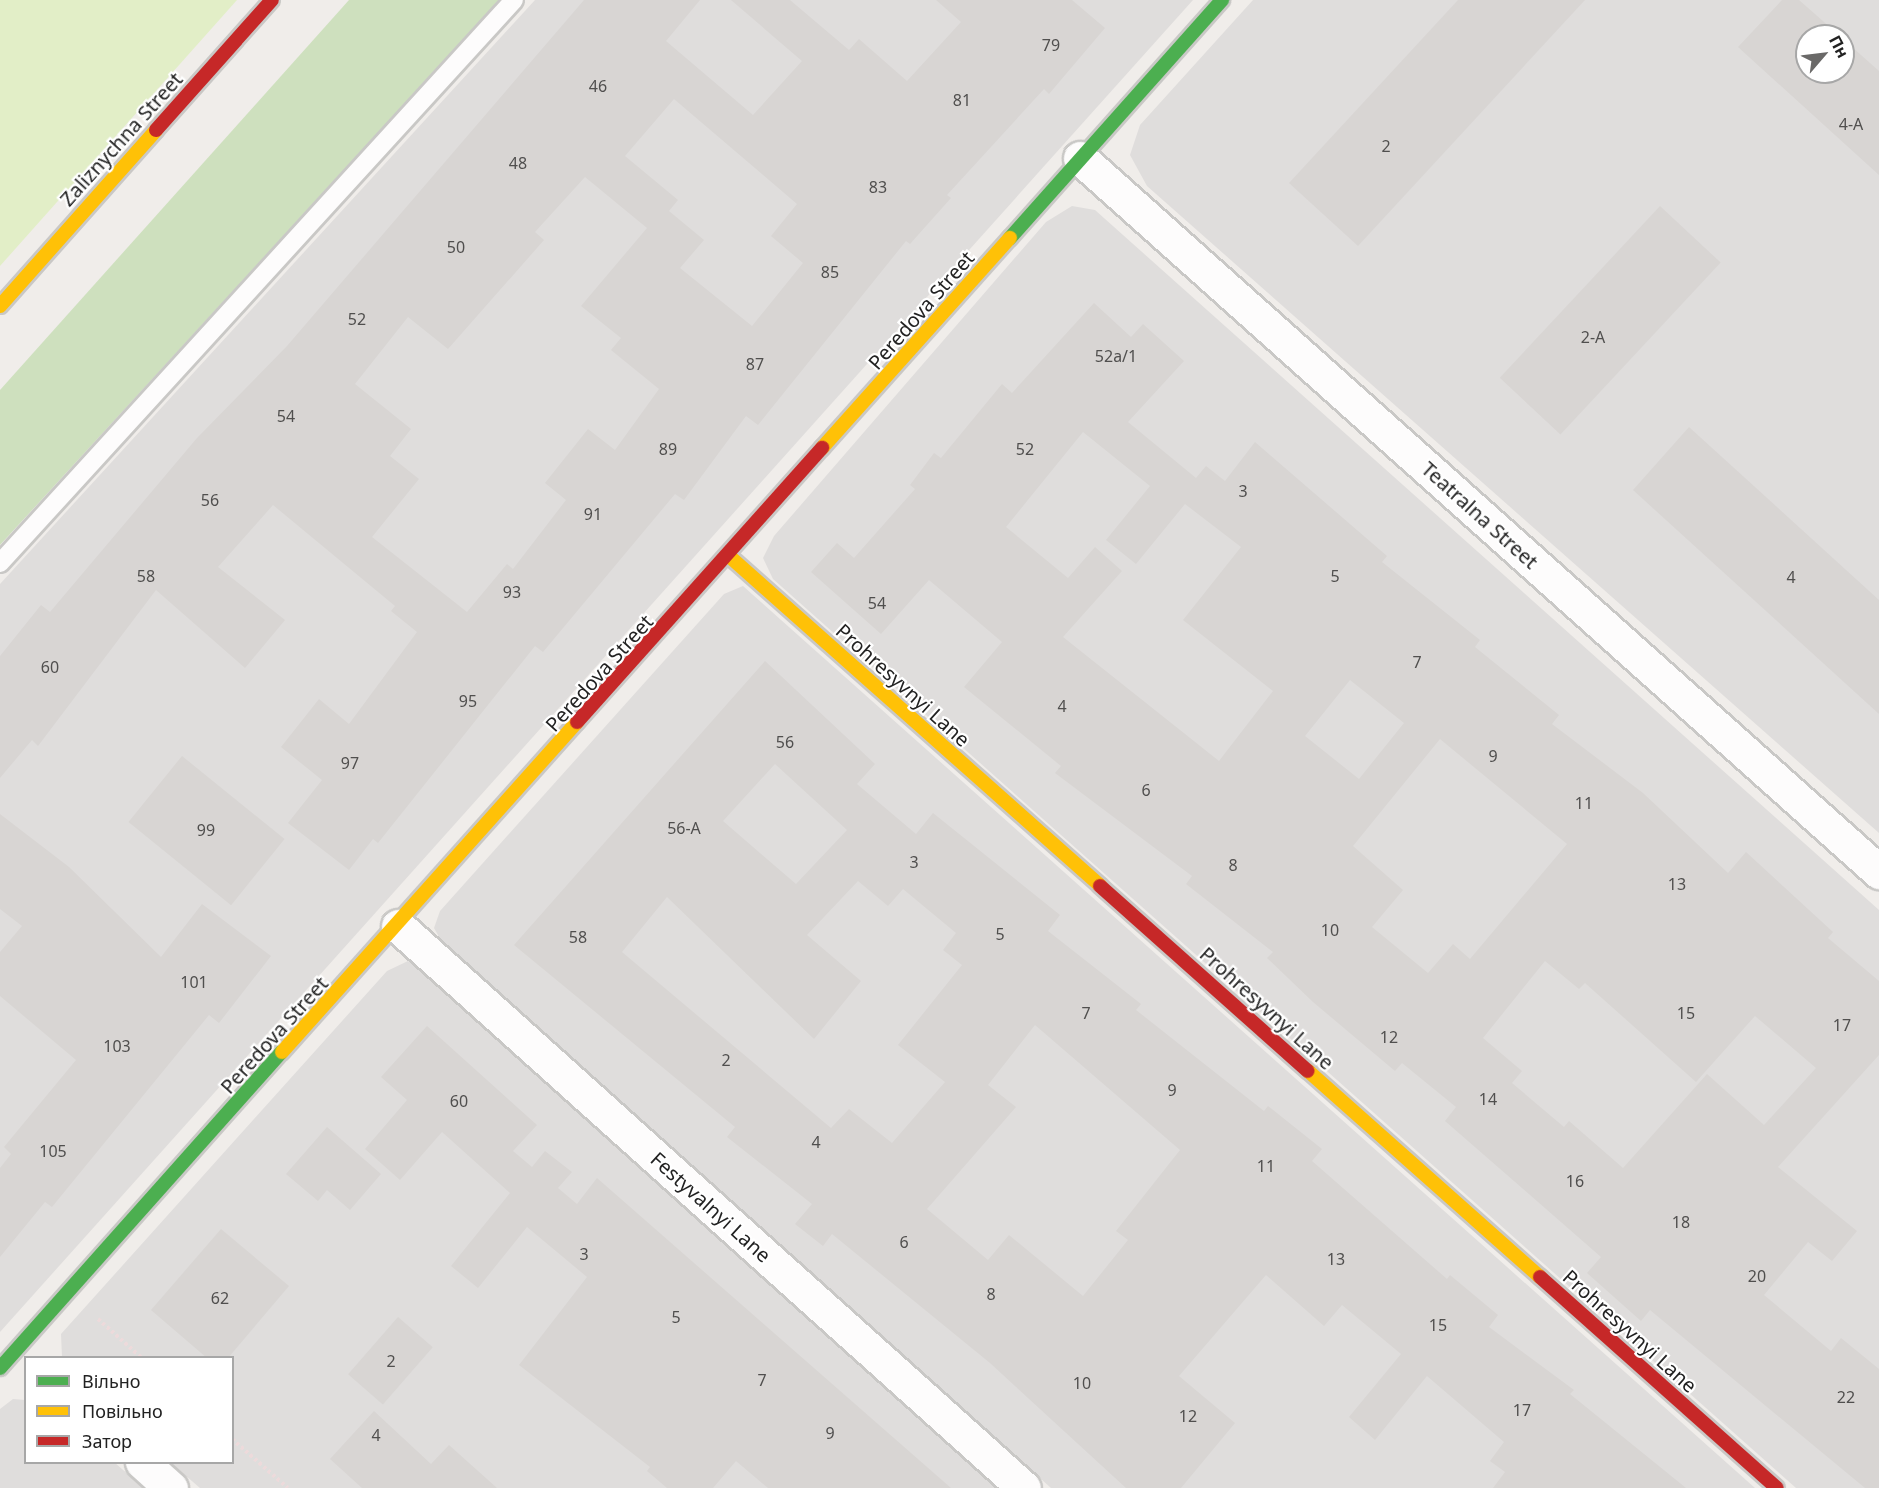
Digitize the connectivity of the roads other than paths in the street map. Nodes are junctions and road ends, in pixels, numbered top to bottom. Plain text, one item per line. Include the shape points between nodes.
1 (272, 0) edge
2 (514, 0) edge
3 (1222, 0) edge
4 (1080, 158) junction
5 (0, 306) edge
6 (730, 557) junction
7 (0, 563) edge
8 (1879, 872) edge
9 (398, 926) junction
10 (14, 1359) edge
11 (144, 1464) edge
12 (171, 1488) edge
13 (1024, 1488) edge
14 (1777, 1488) edge

1 - 5 street, Zaliznychna Street
2 - 7 lane
3 - 4 street, Peredova Street
4 - 6 street, Peredova Street
4 - 8 street, Teatralna Street
6 - 9 street, Peredova Street
6 - 14 street, Prohresyvnyi Lane
9 - 10 street, Peredova Street via 69,1292
9 - 13 street, Festyvalnyi Lane
11 - 12 street

